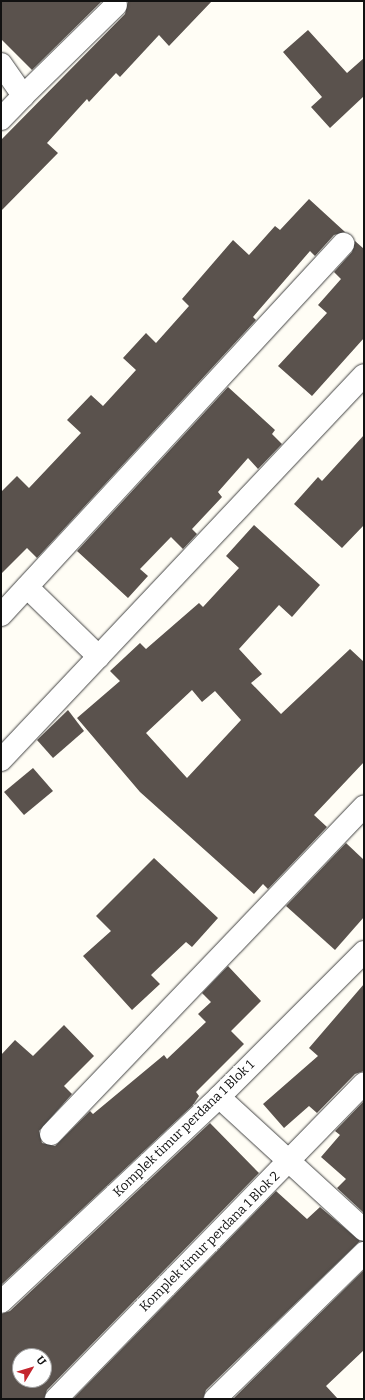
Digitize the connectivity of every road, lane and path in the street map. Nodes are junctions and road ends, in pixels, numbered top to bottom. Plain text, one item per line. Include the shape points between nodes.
1 (116, 5) dead end
2 (1, 64) edge
3 (23, 96) junction
4 (1, 119) edge
5 (344, 244) dead end
6 (364, 375) edge
7 (27, 587) junction
8 (1, 615) edge
9 (99, 657) junction
10 (1, 760) edge
11 (364, 806) edge
12 (364, 952) edge
13 (364, 1083) edge
14 (219, 1097) junction
15 (51, 1134) dead end
16 (290, 1161) junction
17 (364, 1230) edge
18 (364, 1253) edge
19 (1, 1302) edge
20 (56, 1399) edge
21 (215, 1399) edge

1 - 3 street
2 - 3 street
3 - 4 street
5 - 7 street
6 - 9 street
7 - 8 street
7 - 9 street
9 - 10 street
11 - 15 street
12 - 14 street, Komplek timur perdana 1 Blok 1
13 - 16 street, Komplek timur perdana 1 Blok 2
14 - 16 street
14 - 19 street, Komplek timur perdana 1 Blok 1
16 - 17 street
16 - 20 street, Komplek timur perdana 1 Blok 2
18 - 21 street

